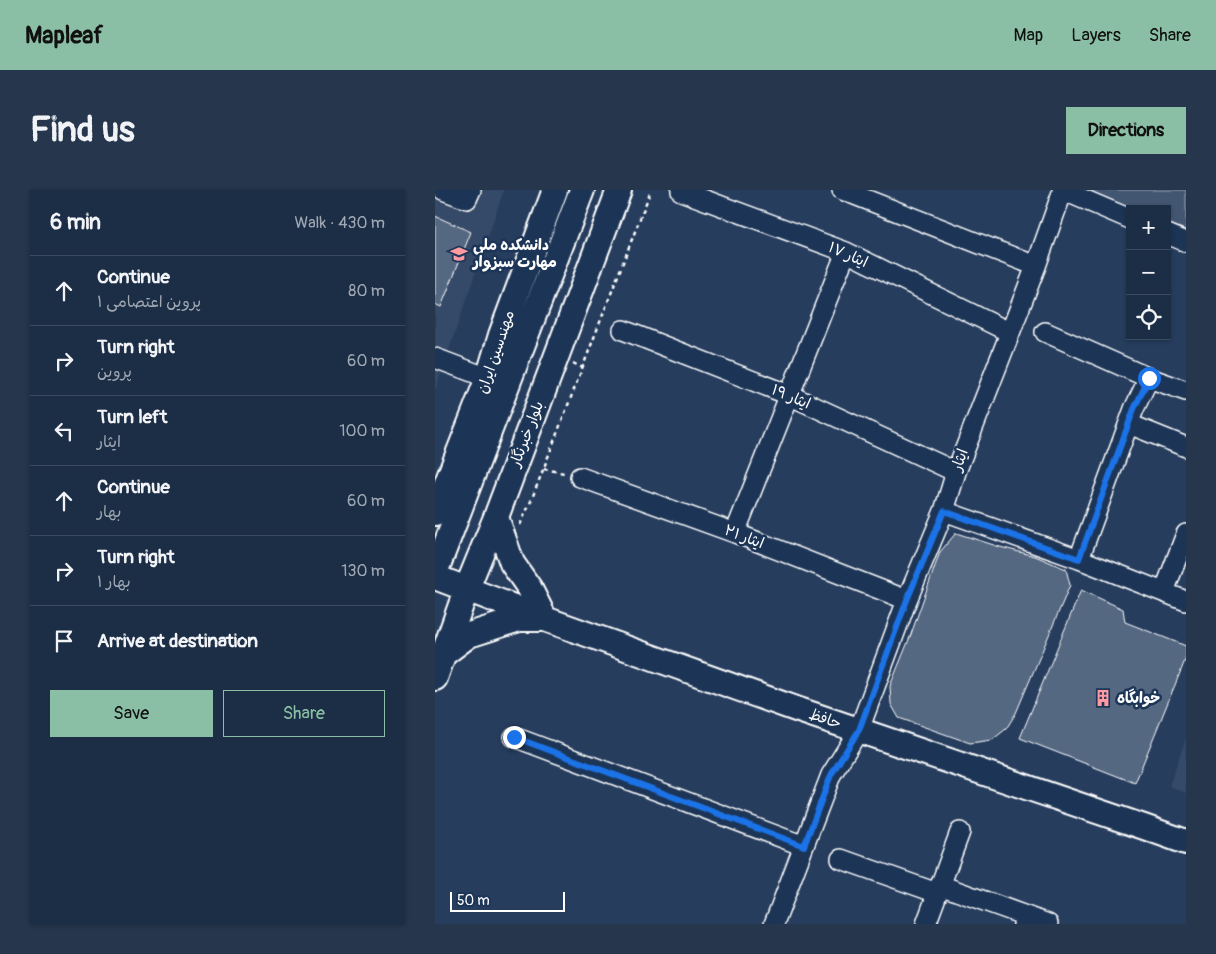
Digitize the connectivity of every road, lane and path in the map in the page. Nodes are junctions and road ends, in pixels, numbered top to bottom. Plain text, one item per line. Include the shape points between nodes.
1 (443, 190) edge
2 (555, 190) edge
3 (582, 190) edge
4 (619, 190) edge
5 (651, 190) edge
6 (842, 190) edge
7 (1062, 190) edge
8 (681, 191) edge
9 (469, 195) edge
10 (1126, 216) edge
11 (542, 225) junction
12 (565, 236) junction
13 (1171, 236) edge
14 (1186, 242) edge
15 (845, 252) junction
16 (1036, 266) junction
17 (623, 330) dead end
18 (1009, 332) junction
19 (1045, 332) dead end
20 (435, 358) edge
21 (488, 378) junction
22 (1149, 378) junction
23 (1186, 391) edge
24 (789, 396) junction
25 (1129, 424) junction
26 (1186, 446) edge
27 (544, 469) junction
28 (956, 472) junction
29 (580, 477) joint
30 (531, 500) dead end
31 (944, 511) junction
32 (435, 513) edge
33 (496, 517) junction
34 (735, 533) junction
35 (1186, 534) edge
36 (1079, 559) junction
37 (435, 575) edge
38 (467, 588) junction
39 (1164, 592) junction
40 (907, 600) junction
41 (1186, 601) edge
42 (545, 619) junction
43 (445, 653) junction
44 (435, 678) edge
45 (859, 730) junction
46 (514, 737) dead end
47 (960, 832) dead end
48 (1186, 842) edge
49 (804, 846) junction
50 (841, 858) dead end
51 (939, 889) junction
52 (1025, 920) edge
53 (774, 924) edge
54 (926, 924) edge
55 (1048, 924) edge

1 - 9 street
2 - 11 main road, مهندسین ایران
3 - 12 main road
4 - 33 main road, بلوار خبرنگار
5 - 27 path
6 - 16 street
7 - 10 street
7 - 16 street, ایثار
8 - 15 street, ایثار ۱۷
11 - 12 street
11 - 21 main road, مهندسین ایران
12 - 37 main road
13 - 14 street
15 - 18 street, ایثار ۱۷
15 - 24 street
16 - 18 street, ایثار
17 - 24 street, ایثار ۱۹
18 - 28 street, ایثار
19 - 22 street
20 - 21 street
21 - 32 main road, مهندسین ایران
22 - 23 street
22 - 25 street
24 - 28 street, ایثار ۱۹
24 - 34 street
25 - 26 street
25 - 36 street
27 - 29 path
27 - 30 path
28 - 31 street, ایثار
29 - 34 street, ایثار ۲۱
31 - 36 street
31 - 40 street, ایثار
33 - 38 main road, بلوار خبرنگار
33 - 42 main road via 512,563
34 - 40 street, ایثار ۲۱
35 - 39 street
36 - 39 street
37 - 38 main road, حافظ
38 - 42 main road, حافظ
38 - 43 main road, بلوار خبرنگار
39 - 41 street
40 - 45 street, ایثار
42 - 43 main road via 519,619 469,636
42 - 45 main road, حافظ
43 - 44 main road, بلوار خبرنگار
45 - 48 main road, حافظ
45 - 49 street, ایثار via 831,775
46 - 49 street
47 - 51 street
49 - 53 street, ایثار
50 - 51 street
51 - 52 street
51 - 54 street
52 - 55 street

